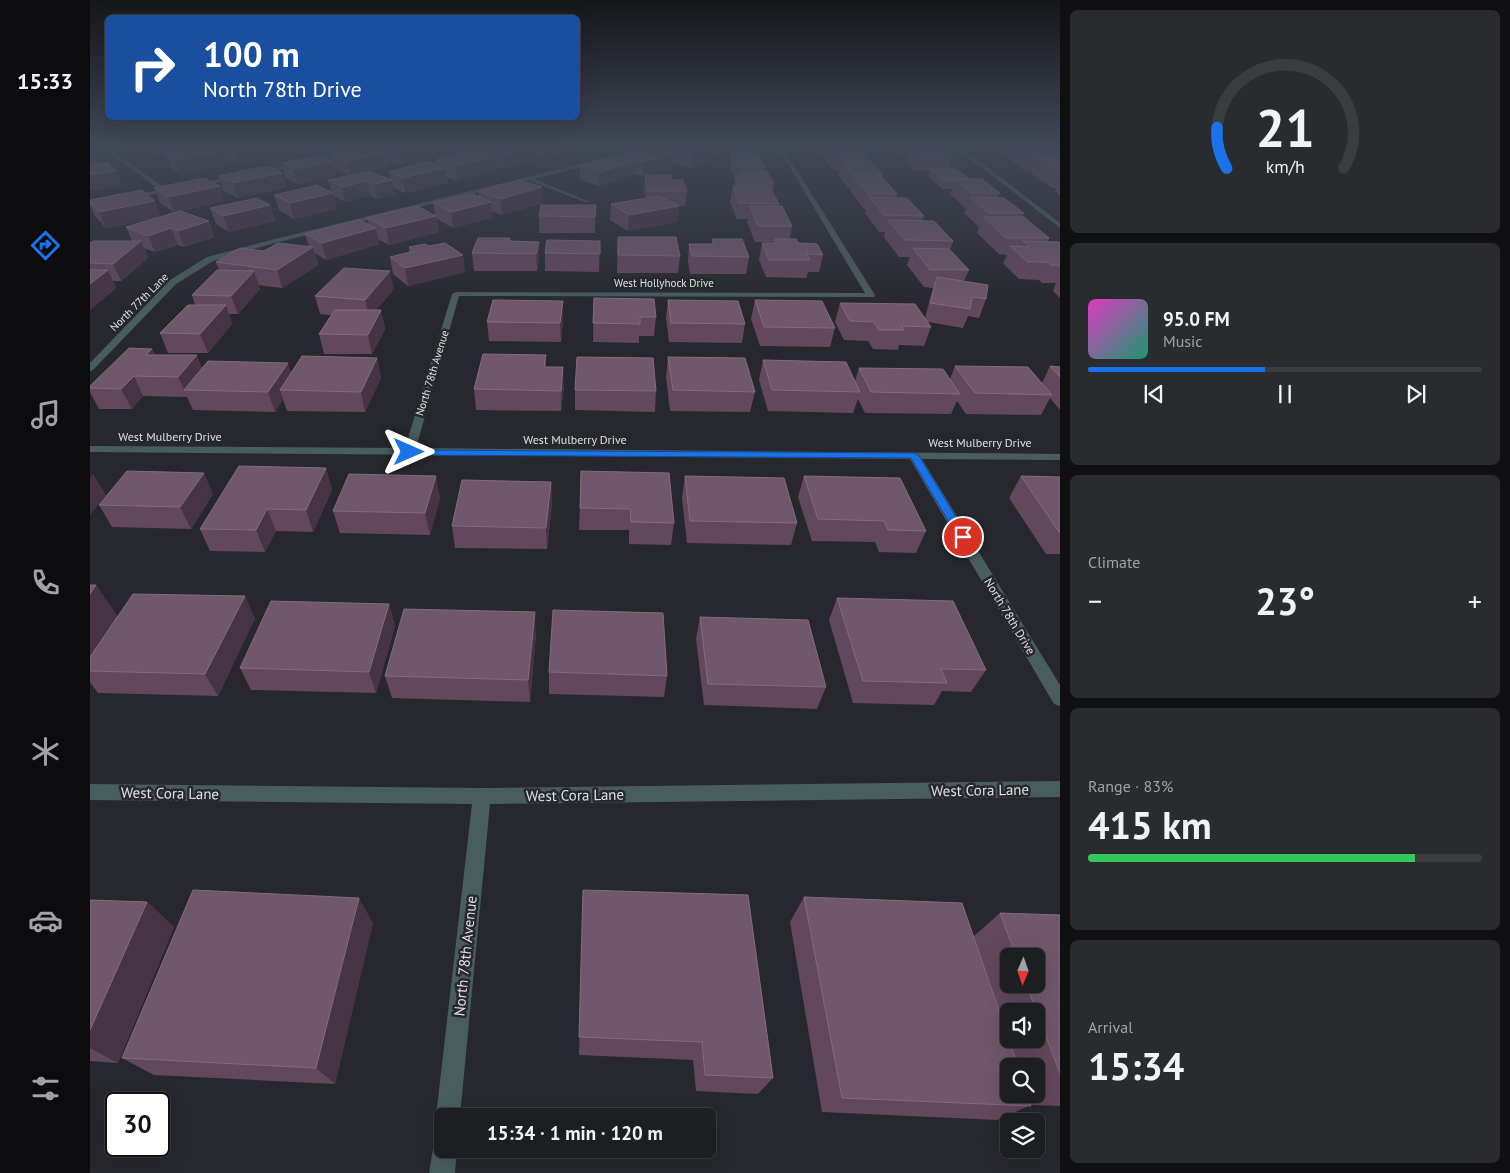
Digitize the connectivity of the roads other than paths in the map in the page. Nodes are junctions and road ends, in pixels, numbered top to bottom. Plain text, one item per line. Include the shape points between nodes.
1 (117, 199) edge
2 (444, 199) edge
3 (578, 199) edge
4 (812, 199) edge
5 (1025, 199) edge
6 (586, 202) dead end
7 (90, 203) edge
8 (1060, 226) edge
9 (456, 294) joint
10 (90, 368) edge
11 (90, 449) edge
12 (409, 452) junction
13 (914, 456) junction
14 (1060, 457) edge
15 (1060, 699) edge
16 (1060, 789) edge
17 (90, 792) edge
18 (482, 796) junction
19 (449, 1108) edge
20 (444, 1158) edge
21 (442, 1173) edge

1 - 7 street
2 - 10 street, North 77th Lane via 210,259 173,282
3 - 6 street
4 - 9 street, West Hollyhock Drive via 871,295
5 - 8 street
9 - 12 street, North 78th Avenue
11 - 12 street, West Mulberry Drive
12 - 13 street, West Mulberry Drive
13 - 14 street, West Mulberry Drive
13 - 15 street, North 78th Drive
16 - 18 street, West Cora Lane
17 - 18 street, West Cora Lane
18 - 19 street, North 78th Avenue
20 - 21 street

